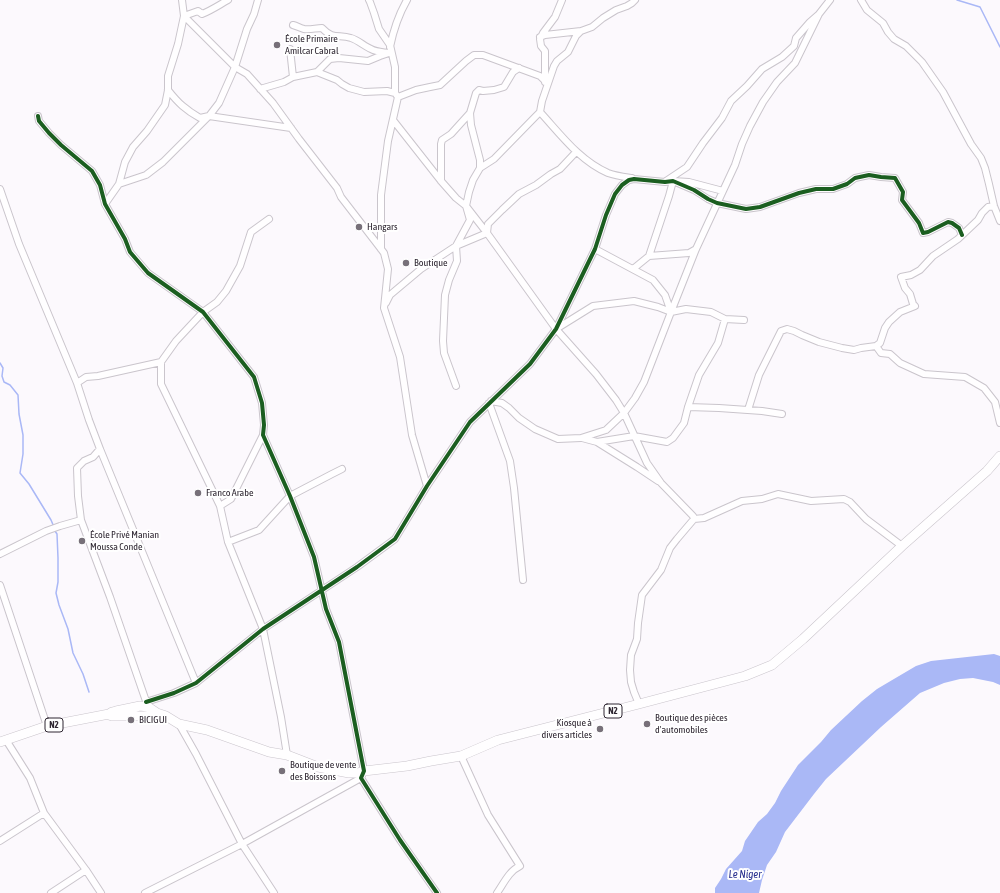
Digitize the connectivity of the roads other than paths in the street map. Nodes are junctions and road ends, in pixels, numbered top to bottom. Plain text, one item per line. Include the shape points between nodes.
1 (180, 0) edge
2 (228, 0) edge
3 (258, 0) edge
4 (368, 0) edge
5 (407, 0) edge
6 (562, 0) edge
7 (634, 0) edge
8 (830, 0) edge
9 (861, 0) edge
10 (819, 14) junction
11 (184, 16) junction
12 (294, 25) dead end
13 (580, 31) junction
14 (540, 37) junction
15 (390, 45) junction
16 (290, 49) dead end
17 (389, 53) junction
18 (235, 67) junction
19 (519, 68) junction
20 (317, 72) junction
21 (293, 77) junction
22 (544, 80) junction
23 (546, 88) junction
24 (260, 89) junction
25 (168, 90) junction
26 (397, 95) junction
27 (540, 112) junction
28 (470, 113) junction
29 (38, 116) dead end
30 (209, 116) junction
31 (393, 120) junction
32 (291, 128) junction
33 (576, 152) junction
34 (480, 168) junction
35 (634, 179) junction
36 (441, 181) junction
37 (673, 181) junction
38 (664, 182) junction
39 (119, 184) junction
40 (0, 189) edge
41 (723, 191) junction
42 (717, 203) junction
43 (105, 204) junction
44 (466, 206) junction
45 (994, 206) junction
46 (269, 218) dead end
47 (1000, 221) edge
48 (487, 233) junction
49 (962, 235) junction
50 (456, 246) junction
51 (381, 249) junction
52 (595, 249) junction
53 (696, 249) junction
54 (649, 256) junction
55 (633, 269) junction
56 (384, 308) junction
57 (203, 312) junction
58 (671, 312) junction
59 (725, 319) junction
60 (744, 320) dead end
61 (556, 329) junction
62 (876, 346) junction
63 (161, 362) junction
64 (77, 383) junction
65 (456, 386) dead end
66 (490, 402) junction
67 (688, 408) junction
68 (748, 410) junction
69 (624, 413) junction
70 (782, 414) dead end
71 (1000, 423) edge
72 (263, 435) junction
73 (634, 436) junction
74 (581, 438) junction
75 (597, 442) junction
76 (100, 449) junction
77 (1000, 456) edge
78 (342, 469) dead end
79 (661, 484) junction
80 (427, 486) junction
81 (290, 496) junction
82 (220, 506) junction
83 (694, 519) junction
84 (81, 520) junction
85 (228, 542) junction
86 (902, 546) junction
87 (0, 554) edge
88 (523, 580) dead end
89 (0, 585) edge
90 (322, 589) junction
91 (263, 629) junction
92 (196, 683) junction
93 (639, 704) junction
94 (150, 709) junction
95 (179, 724) junction
96 (47, 726) junction
97 (3, 741) edge
98 (287, 755) junction
99 (461, 756) junction
100 (362, 775) junction
101 (44, 813) junction
102 (0, 841) edge
103 (242, 844) junction
104 (86, 870) junction
105 (51, 893) edge
106 (101, 893) edge
107 (145, 893) edge
108 (274, 893) edge
109 (437, 893) edge
110 (497, 893) edge

1 - 11 street
2 - 11 street via 202,14 198,11
3 - 18 street
4 - 15 street via 379,29
5 - 15 street
6 - 14 street via 555,17
7 - 13 street via 592,27
8 - 10 street
9 - 45 street via 894,39 906,46 922,62 943,92 980,158 990,184
10 - 38 street via 796,38 794,46 762,69 731,101 687,167
10 - 41 street via 795,63 763,102
11 - 18 street
11 - 25 street via 168,76
12 - 17 street via 307,29 322,28 328,34 350,37 372,50
13 - 14 street
13 - 23 street via 568,52 554,66
14 - 22 street via 541,46 545,51
15 - 17 street
15 - 26 street
16 - 21 street
17 - 20 street via 368,61 330,59
18 - 24 street via 247,74
18 - 30 street via 219,103
19 - 22 street
19 - 26 street via 483,55 474,55 440,84
19 - 28 street via 513,72 504,87 479,90
20 - 21 street
20 - 26 street via 338,80 349,88 364,92 387,91
21 - 24 street
22 - 23 street
23 - 27 street
24 - 32 street
25 - 30 street via 188,112 200,118
25 - 39 street via 165,105 133,147 125,162
26 - 31 street
27 - 33 street
27 - 34 street via 494,159
28 - 34 street
28 - 36 street via 440,144
29 - 43 street via 49,134 92,171 100,185
30 - 32 street
30 - 39 street via 163,162 146,175
31 - 36 street
31 - 51 street via 381,195
32 - 51 street
33 - 35 street via 609,174
33 - 48 street via 560,169 519,194 488,224
34 - 44 street via 473,180
35 - 38 street
35 - 52 street via 622,185 615,194
36 - 44 street
37 - 38 street
37 - 41 street via 689,182
37 - 42 street
37 - 54 street
39 - 43 street
40 - 64 street via 19,244
41 - 42 street
42 - 49 street via 746,209 760,207 816,188 833,189 855,178 868,175 895,178 902,192 902,200 923,233 948,222 959,228
42 - 53 street
43 - 57 street via 130,252 148,273
44 - 48 street
44 - 50 street via 470,220
45 - 47 street
45 - 49 street via 988,207
46 - 57 street via 252,230 240,266 226,291 217,302
48 - 50 street
48 - 61 street
49 - 62 street via 933,256 920,270 901,277 915,306 900,312 889,322 884,328 880,343
50 - 56 street via 400,286 390,295
50 - 65 street via 457,261 445,295 442,341
51 - 56 street via 388,269
52 - 55 street
52 - 61 street
53 - 54 street via 688,253
53 - 58 street
54 - 55 street
55 - 58 street via 653,280 666,295
56 - 80 street via 400,357 412,435
57 - 63 street via 176,341
57 - 72 street via 254,377 262,403
58 - 59 street via 686,309 711,312
58 - 61 street via 634,301 606,304 593,306
58 - 69 street via 644,382
59 - 60 street
59 - 67 street via 718,343 698,375
61 - 66 street via 530,364
61 - 69 street via 596,374
62 - 68 street via 854,350 819,342 787,329 781,332 759,375
62 - 71 street via 881,353 890,354 900,363 924,374 964,377 984,388 995,402
63 - 64 street via 86,377
63 - 82 street via 161,384
64 - 76 street
66 - 74 street via 502,403 535,429 558,439
66 - 80 street via 470,422
66 - 88 street via 510,461
67 - 68 street
67 - 73 street via 684,423 667,442
68 - 70 street
69 - 73 street
69 - 74 street via 606,430
72 - 81 street
72 - 82 street via 231,499
73 - 75 street
73 - 79 street
74 - 75 street
75 - 79 street
76 - 84 street via 77,468
76 - 92 street
77 - 86 highway, N2 via 987,471
78 - 81 street
79 - 83 street
80 - 90 street via 394,539
81 - 85 street via 259,530
81 - 90 street via 314,557
82 - 85 street
83 - 86 street via 704,518 742,501 778,494 811,501 844,499
83 - 93 street via 670,548 661,570 642,595 637,639 631,655 630,670 631,682
84 - 87 street via 46,531
84 - 94 street
85 - 91 street
86 - 93 highway, N2 via 772,665 745,676
89 - 96 street
90 - 91 street
90 - 100 street via 339,642
91 - 92 street
91 - 98 street
92 - 94 street via 174,693
93 - 99 highway, N2 via 498,740
94 - 95 highway, N2
94 - 96 highway, N2 via 140,706
95 - 98 highway, N2 via 207,730 269,752
95 - 103 street
96 - 97 highway, N2
97 - 101 street via 30,778
98 - 100 highway, N2 via 318,767
99 - 100 highway, N2
99 - 110 street via 488,814 520,866 511,872
100 - 103 street
100 - 109 street via 400,840
101 - 102 street
101 - 104 street
103 - 107 street
103 - 108 street
104 - 105 street
104 - 106 street

